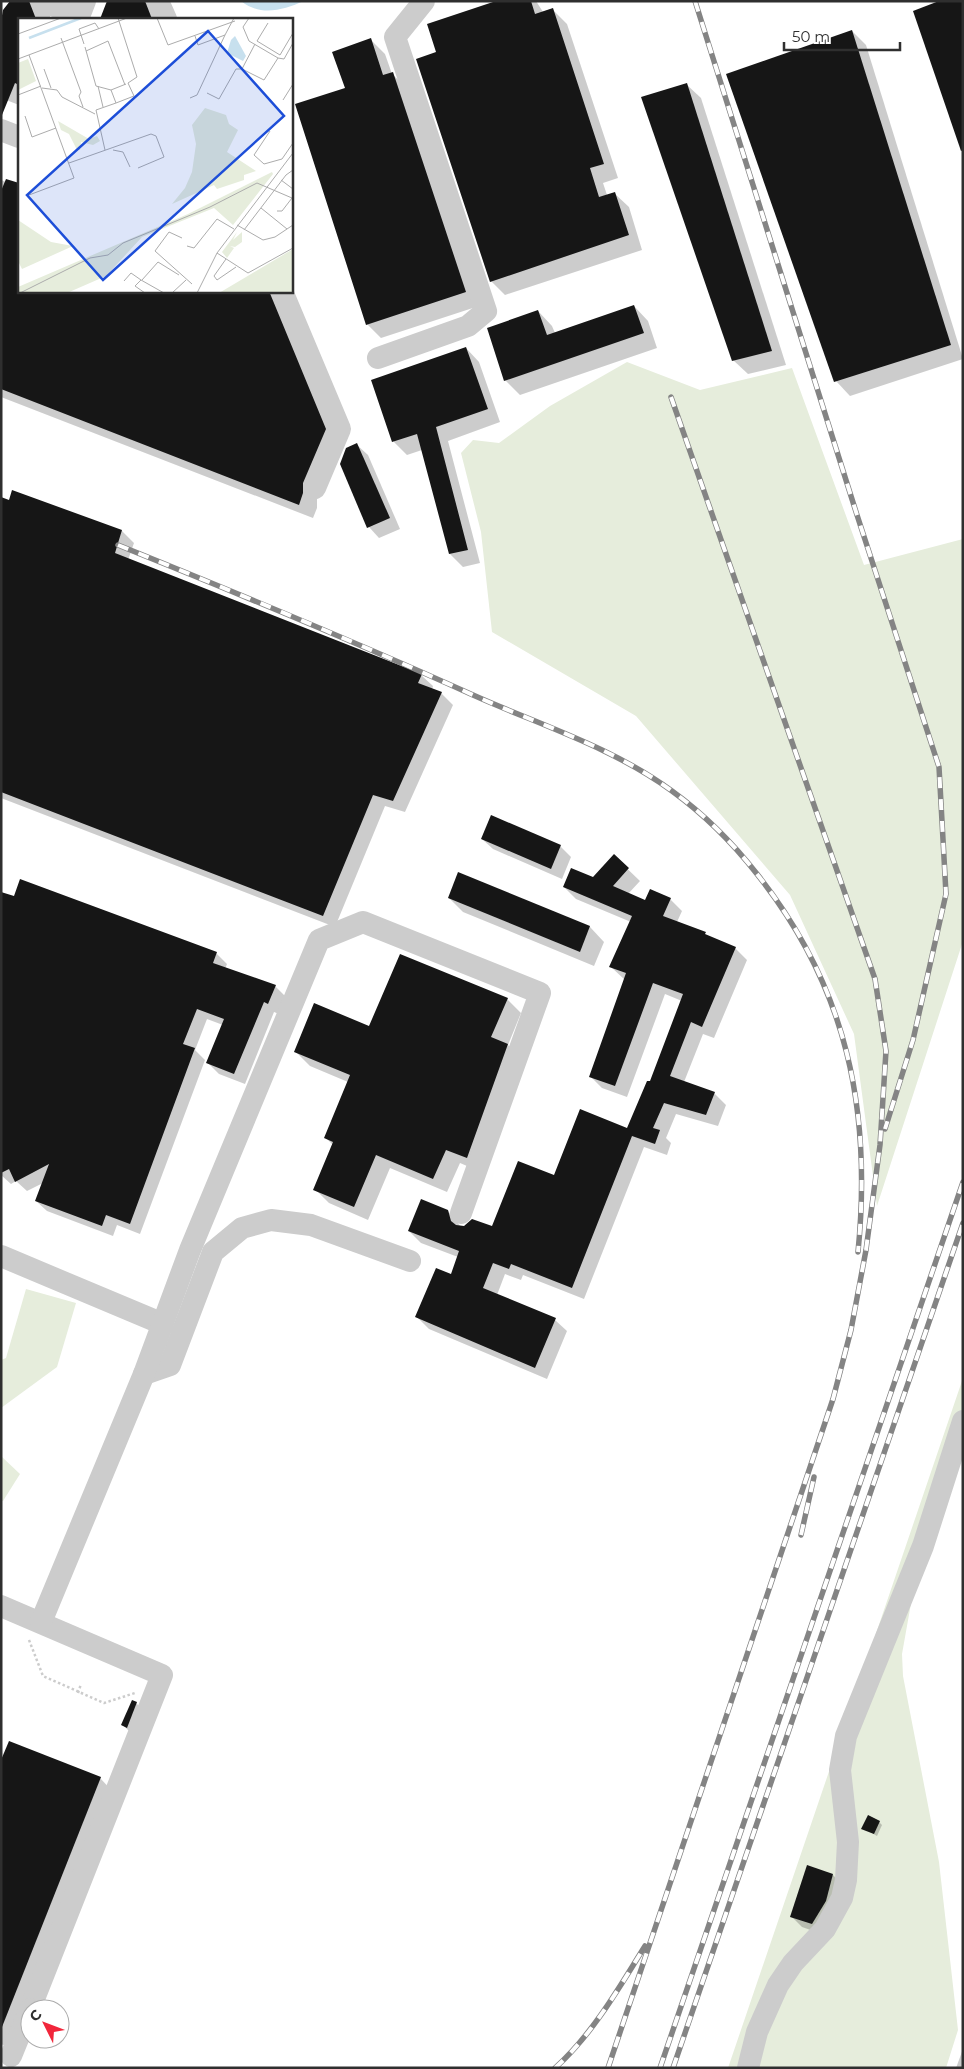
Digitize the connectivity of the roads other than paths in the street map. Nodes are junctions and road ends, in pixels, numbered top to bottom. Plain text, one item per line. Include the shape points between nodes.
1 (86, 1) edge
2 (158, 1) edge
3 (424, 1) edge
4 (78, 18) edge
5 (166, 18) edge
6 (1, 130) edge
7 (18, 137) edge
8 (282, 292) edge
9 (378, 358) dead end
10 (315, 488) dead end
11 (461, 1213) dead end
12 (1, 1256) edge
13 (410, 1261) dead end
14 (163, 1324) junction
15 (144, 1374) junction
16 (963, 1421) edge
17 (1, 1606) edge
18 (33, 1628) junction
19 (34, 1999) edge
20 (20, 2035) edge
21 (12, 2056) dead end
22 (748, 2068) edge

1 - 4 street
2 - 5 street
3 - 9 street via 395,37 486,311 468,326
6 - 7 street
8 - 10 street via 340,429
11 - 14 street via 540,994 363,922 319,940 190,1250
12 - 14 street
13 - 15 street via 311,1225 271,1220 242,1228 213,1252 170,1365
14 - 15 street
15 - 18 street
16 - 22 street via 923,1546 844,1745 840,1770 848,1862 842,1898 825,1929 793,1963 778,1985 757,2032
17 - 18 street
18 - 19 street via 162,1675
20 - 21 street

